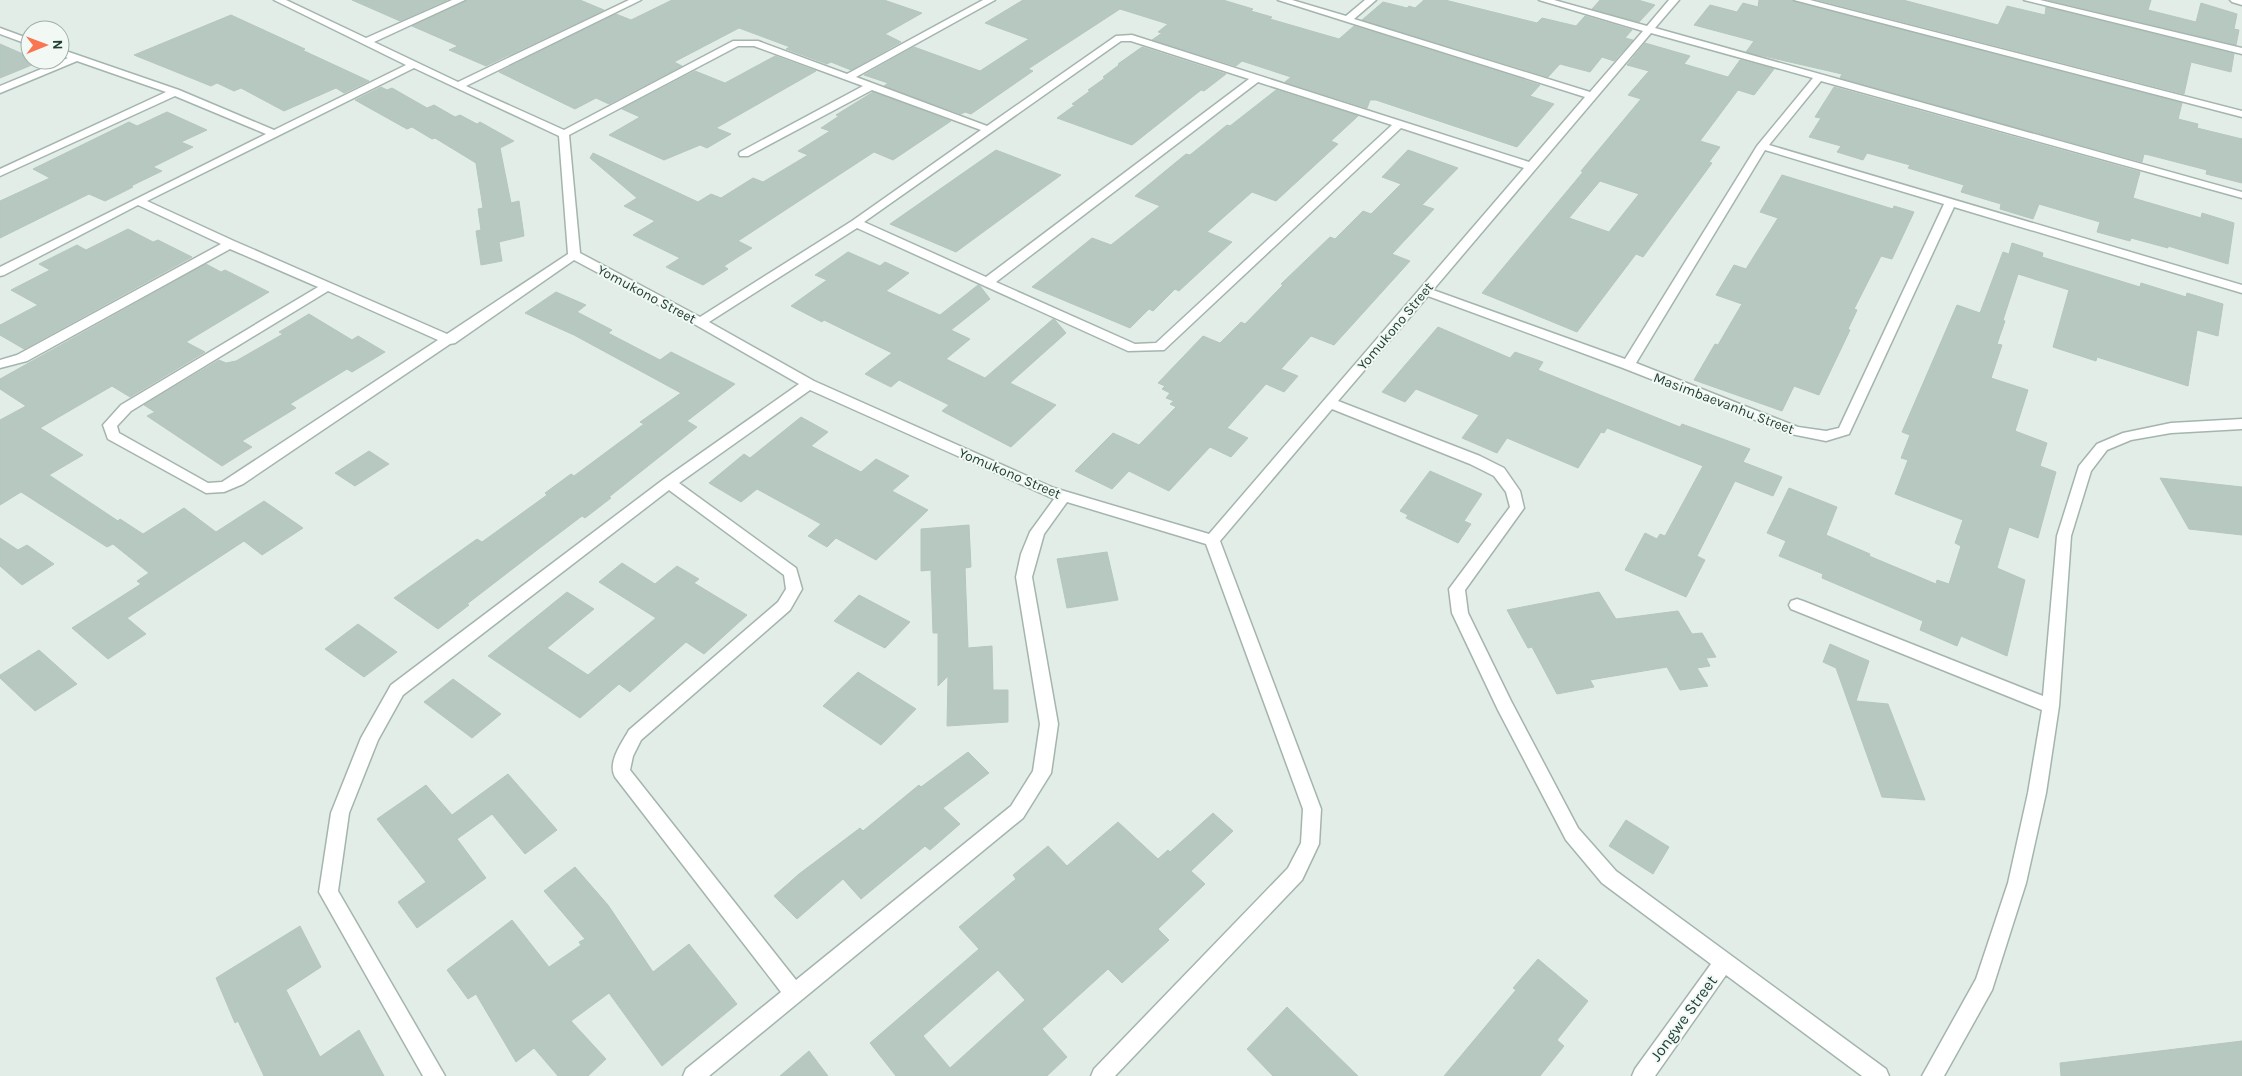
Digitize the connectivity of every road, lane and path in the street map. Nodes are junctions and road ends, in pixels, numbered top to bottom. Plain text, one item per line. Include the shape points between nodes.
1 (460, 0) edge
2 (636, 0) edge
3 (990, 0) edge
4 (1283, 0) edge
5 (1371, 0) edge
6 (1544, 0) edge
7 (1674, 0) edge
8 (1798, 0) edge
9 (2030, 0) edge
10 (2235, 0) edge
11 (285, 1) edge
12 (2242, 2) edge
13 (1347, 20) junction
14 (1649, 29) junction
15 (0, 31) edge
16 (20, 38) edge
17 (368, 41) junction
18 (2242, 51) edge
19 (70, 56) edge
20 (76, 58) junction
21 (415, 64) junction
22 (1820, 76) junction
23 (849, 77) junction
24 (1257, 78) junction
25 (458, 86) junction
26 (871, 86) junction
27 (0, 90) edge
28 (175, 92) junction
29 (1592, 96) junction
30 (2242, 114) edge
31 (1400, 124) junction
32 (989, 130) junction
33 (274, 133) junction
34 (564, 134) junction
35 (1762, 146) junction
36 (744, 154) dead end
37 (1532, 167) junction
38 (0, 173) edge
39 (2242, 195) edge
40 (138, 201) junction
41 (1951, 202) junction
42 (856, 223) junction
43 (230, 244) junction
44 (574, 255) junction
45 (0, 272) edge
46 (988, 282) junction
47 (328, 286) junction
48 (2242, 289) edge
49 (1425, 291) junction
50 (700, 322) junction
51 (450, 340) junction
52 (0, 364) edge
53 (1628, 365) junction
54 (809, 384) junction
55 (1330, 403) junction
56 (2242, 424) edge
57 (669, 483) junction
58 (1063, 497) junction
59 (1212, 540) junction
60 (1797, 605) dead end
61 (2051, 706) junction
62 (1724, 961) junction
63 (794, 993) junction
64 (435, 1076) edge
65 (693, 1076) edge
66 (1100, 1076) edge
67 (1642, 1076) edge
68 (1879, 1076) edge
69 (1932, 1076) edge

1 - 17 street
2 - 25 street
3 - 23 street
4 - 13 street
5 - 13 street
6 - 14 street
7 - 14 street, Yomukono Street
8 - 30 street
9 - 18 street
10 - 12 street
11 - 17 street
13 - 29 street
14 - 22 street
14 - 29 street, Yomukono Street
15 - 16 street
17 - 21 street
19 - 20 street
20 - 27 street
20 - 28 street
21 - 25 street
21 - 33 street
22 - 35 street
22 - 39 street
23 - 26 street
23 - 34 street via 755,43 736,43
24 - 31 street
24 - 32 street via 1132,38 1119,38
24 - 46 street
25 - 34 street
26 - 32 street
26 - 36 street
28 - 33 street
28 - 38 street
29 - 37 street, Yomukono Street
31 - 37 street
31 - 46 street via 1159,347 1133,348
32 - 42 street
33 - 40 street
34 - 44 street
35 - 41 street
35 - 53 street
37 - 49 street, Yomukono Street
40 - 43 street
40 - 45 street
41 - 48 street
41 - 53 street, Masimbaevanhu Street via 1844,431 1826,436 1796,431
42 - 46 street
42 - 50 street
43 - 47 street
43 - 52 street via 22,358
44 - 50 street, Yomukono Street
44 - 51 street
47 - 51 street
47 - 51 street via 126,408 110,425 113,436 206,488 224,487
49 - 53 street, Masimbaevanhu Street
49 - 55 street, Yomukono Street
50 - 54 street, Yomukono Street
54 - 57 street
54 - 58 street, Yomukono Street
55 - 59 street, Yomukono Street
55 - 62 street via 1475,460 1499,472 1513,491 1517,508 1457,589 1460,613 1572,834 1609,877
56 - 61 street via 2171,428 2128,436 2102,447 2084,470 2064,536
57 - 63 street via 791,572 794,589 784,606 635,735 624,755 621,772
57 - 64 street via 397,690 358,767 340,813 328,892
58 - 59 street, Yomukono Street
58 - 63 street via 1037,532 1024,577 1049,724 1042,773 1017,812
59 - 66 street via 1312,809 1310,844 1295,874
60 - 61 street
61 - 69 street via 2037,793 2017,883 1985,983
62 - 67 street, Jongwe Street
62 - 68 street
63 - 65 street

